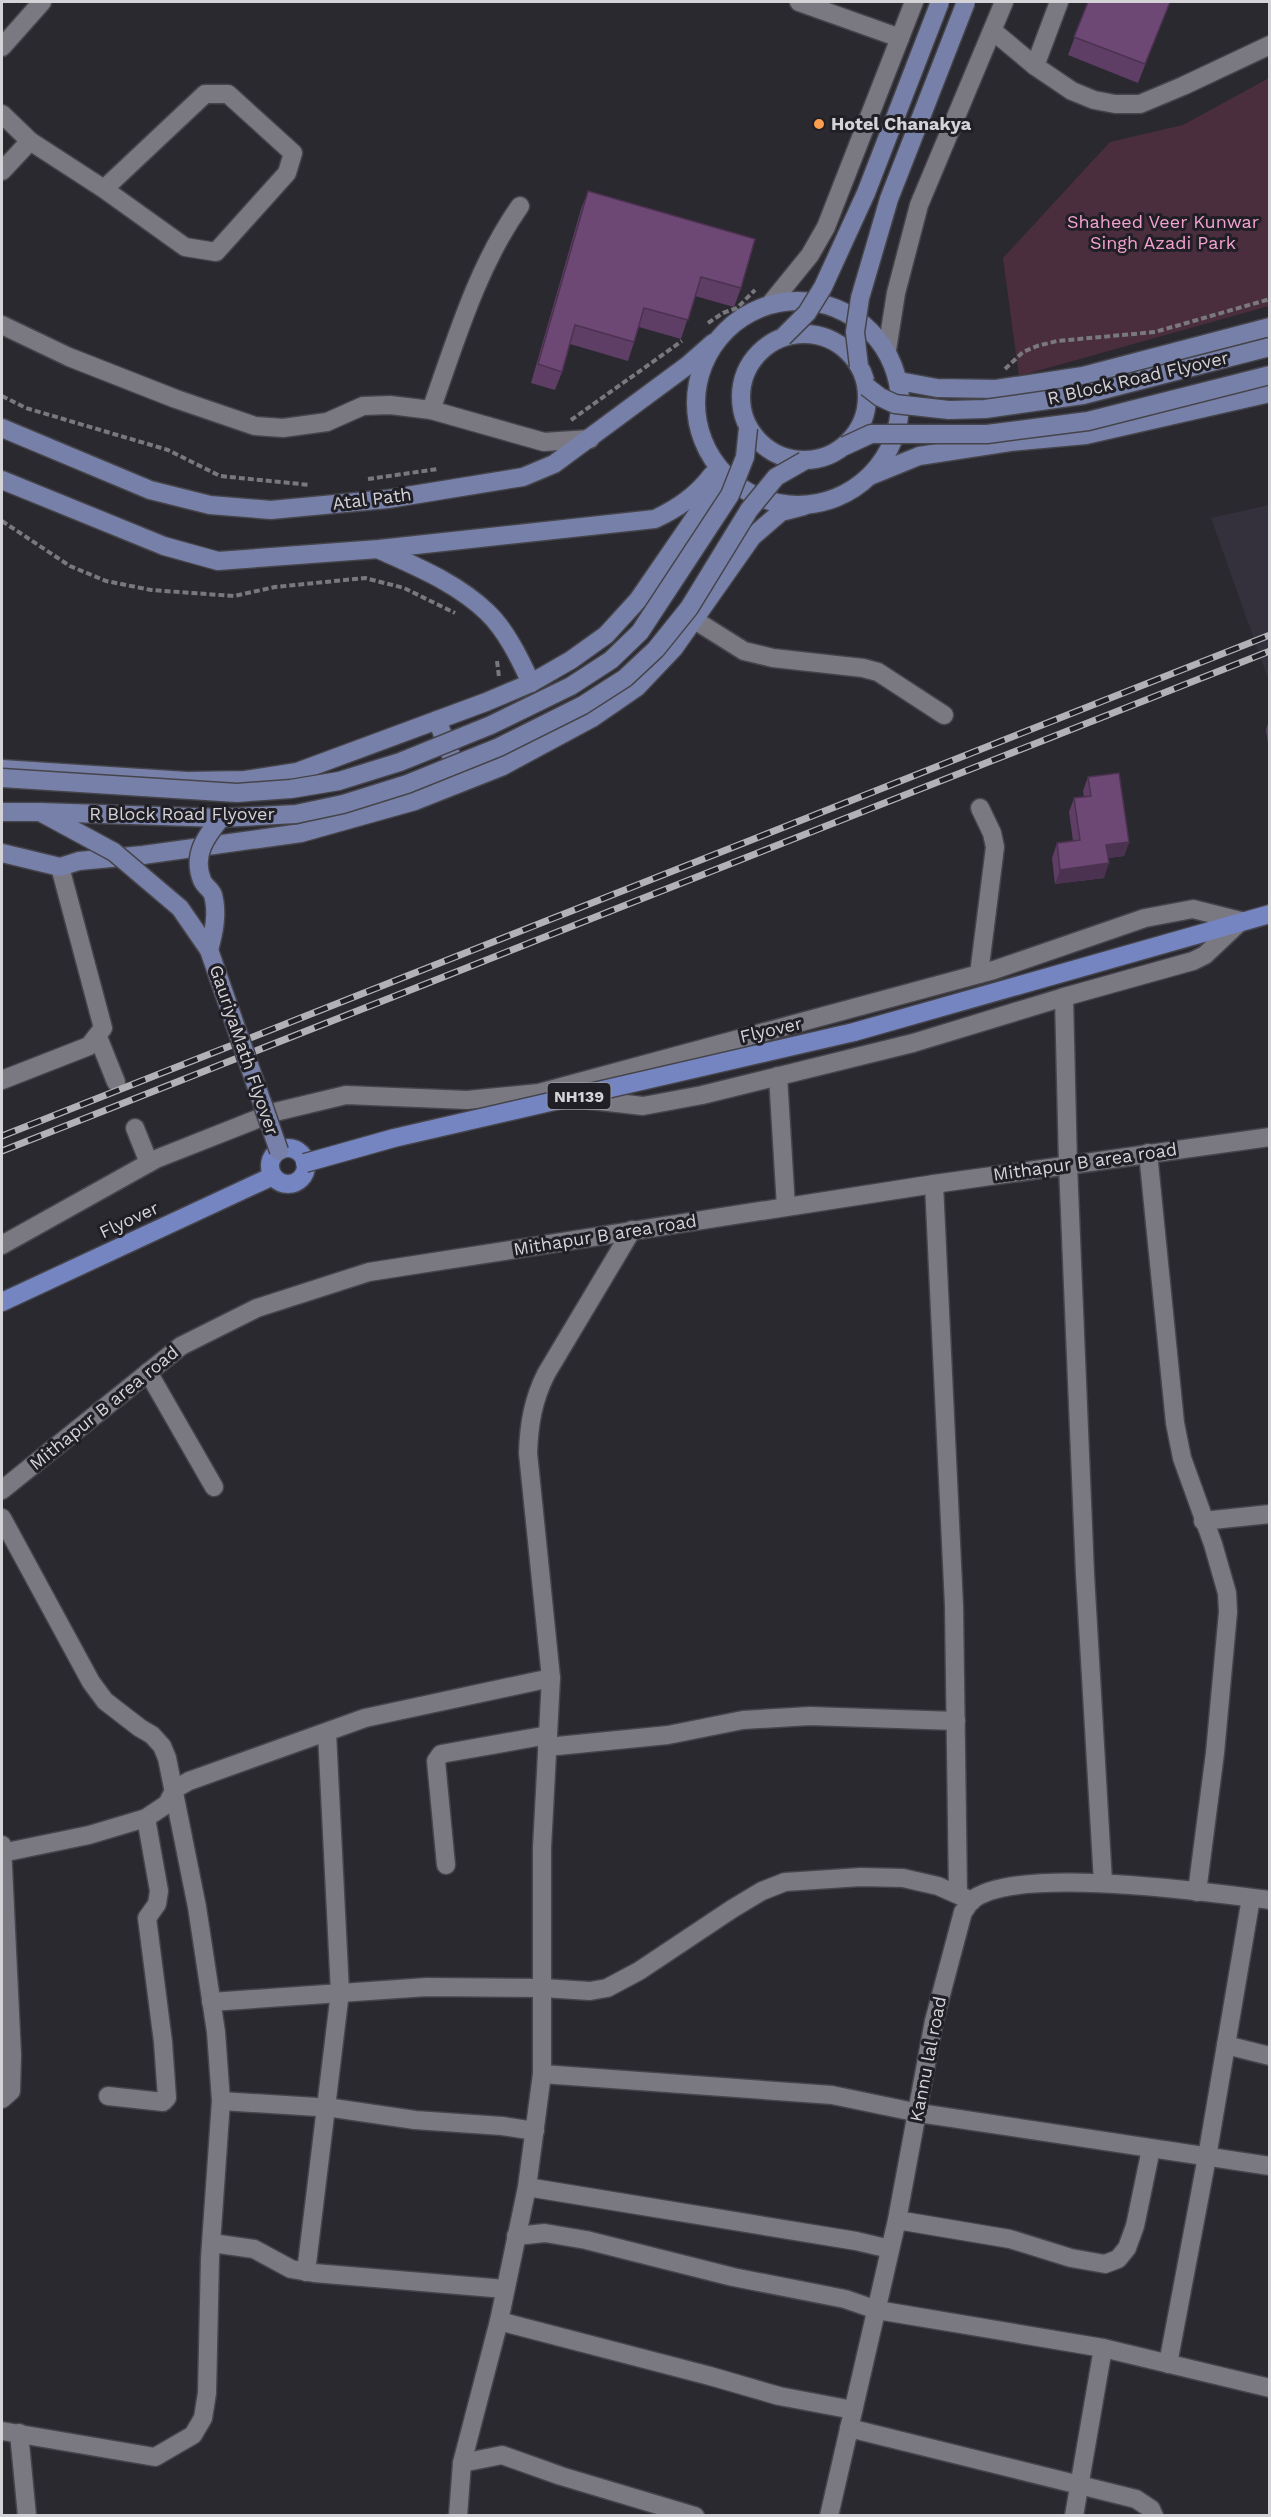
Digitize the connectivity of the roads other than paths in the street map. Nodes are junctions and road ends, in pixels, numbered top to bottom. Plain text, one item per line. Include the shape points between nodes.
1 (42, 2) edge
2 (799, 2) edge
3 (914, 2) edge
4 (940, 2) edge
5 (966, 2) edge
6 (1004, 2) edge
7 (1059, 2) edge
8 (993, 31) junction
9 (900, 38) junction
10 (1269, 45) edge
11 (2, 47) edge
12 (1035, 66) junction
13 (2, 114) edge
14 (30, 141) junction
15 (2, 171) edge
16 (104, 189) junction
17 (520, 206) dead end
18 (771, 303) junction
19 (2, 325) edge
20 (1269, 327) edge
21 (783, 337) junction
22 (713, 343) junction
23 (1269, 347) edge
24 (887, 350) junction
25 (860, 366) junction
26 (1269, 375) edge
27 (899, 381) junction
28 (867, 387) junction
29 (1269, 393) edge
30 (431, 410) junction
31 (2, 428) edge
32 (748, 428) junction
33 (590, 439) junction
34 (845, 446) junction
35 (804, 461) junction
36 (721, 470) junction
37 (870, 476) junction
38 (2, 480) edge
39 (804, 506) junction
40 (379, 549) junction
41 (693, 619) junction
42 (531, 682) junction
43 (944, 715) dead end
44 (438, 720) junction
45 (2, 769) edge
46 (2, 778) edge
47 (462, 782) junction
48 (980, 808) dead end
49 (2, 812) edge
50 (40, 812) junction
51 (221, 818) junction
52 (2, 853) edge
53 (60, 867) junction
54 (1269, 914) edge
55 (1241, 921) junction
56 (209, 950) junction
57 (980, 974) junction
58 (1064, 997) junction
59 (98, 1037) junction
60 (778, 1076) junction
61 (2, 1080) edge
62 (116, 1082) dead end
63 (539, 1093) junction
64 (135, 1128) dead end
65 (1269, 1137) edge
66 (279, 1151) junction
67 (1148, 1153) junction
68 (149, 1163) junction
69 (305, 1163) junction
70 (1068, 1165) junction
71 (273, 1176) junction
72 (933, 1184) junction
73 (786, 1207) junction
74 (632, 1230) junction
75 (2, 1245) edge
76 (2, 1302) edge
77 (148, 1372) junction
78 (214, 1487) dead end
79 (2, 1491) edge
80 (1269, 1514) edge
81 (2, 1518) edge
82 (1203, 1521) junction
83 (551, 1678) junction
84 (956, 1721) junction
85 (327, 1733) junction
86 (547, 1741) junction
87 (175, 1790) junction
88 (146, 1818) junction
89 (2, 1851) edge
90 (446, 1865) dead end
91 (1103, 1882) junction
92 (1197, 1892) junction
93 (965, 1897) junction
94 (1260, 1899) edge
95 (543, 1988) junction
96 (340, 1992) junction
97 (211, 2002) junction
98 (1226, 2045) junction
99 (1269, 2056) edge
100 (542, 2074) junction
101 (108, 2096) dead end
102 (2, 2099) edge
103 (221, 2101) junction
104 (325, 2107) junction
105 (919, 2113) junction
106 (536, 2131) junction
107 (1151, 2149) junction
108 (1207, 2157) junction
109 (1269, 2166) edge
110 (527, 2187) junction
111 (897, 2220) junction
112 (516, 2236) junction
113 (212, 2243) junction
114 (890, 2249) junction
115 (306, 2272) junction
116 (505, 2289) junction
117 (877, 2310) junction
118 (499, 2321) junction
119 (1103, 2348) junction
120 (1168, 2364) junction
121 (1269, 2388) edge
122 (851, 2419) junction
123 (10, 2432) edge
124 (462, 2463) junction
125 (1078, 2485) junction
126 (27, 2516) edge
127 (458, 2516) edge
128 (695, 2516) edge
129 (829, 2516) edge
130 (1074, 2516) edge
131 (1154, 2516) edge

1 - 11 street
2 - 9 street
3 - 9 street
4 - 21 main road, bridge via 866,193 823,287 807,313
5 - 25 main road, bridge via 889,199 860,298 855,332
6 - 8 street
7 - 12 street
8 - 12 street
8 - 24 street via 919,205 896,293
9 - 18 street via 825,227 810,255
10 - 12 street via 1140,104 1094,100 1072,91
13 - 14 street
14 - 15 street
14 - 16 street
16 - 16 street via 205,94 228,94 293,153 287,173 216,252 185,247
17 - 30 street via 493,248
18 - 22 main road, Atal Path via 738,318
18 - 24 main road, Atal Path via 804,300 837,307 866,324
19 - 30 street via 69,357 255,426 283,428 327,422 363,406
20 - 27 main road via 1083,376 988,389 937,388
21 - 25 main road, R Block Road Flyover, bridge via 804,333 826,337 846,349
21 - 32 main road, R Block Road Flyover via 763,348 749,365 741,386 741,408
22 - 33 main road, Atal Path
22 - 36 main road via 698,374 694,408 702,441
23 - 28 main road, R Block Road Flyover, bridge via 1083,395 985,409 895,404
24 - 27 main road, Atal Path
25 - 28 main road, R Block Road Flyover
26 - 34 main road, R Block Road Flyover, bridge via 1088,422 987,434 871,434
27 - 37 main road, Atal Path via 901,416 891,449
28 - 34 main road, R Block Road Flyover, bridge via 867,409 859,429
29 - 37 main road via 1086,435 919,456
30 - 33 street via 544,442
31 - 33 main road, Atal Path via 150,490 210,505 271,510 388,499 522,477 554,464
32 - 35 main road via 762,445 782,456
32 - 46 main road, R Block Road Flyover, bridge via 745,457 730,495 640,632 611,660 571,686 491,725 400,762 339,781 291,789 237,793
34 - 35 main road, R Block Road Flyover via 825,457
35 - 51 main road, R Block Road Flyover, bridge via 776,477 749,510 689,608 656,649 625,678 583,705 499,747 354,801 297,814
36 - 39 main road via 743,490 772,502
36 - 40 main road via 679,507 655,519
36 - 42 main road via 638,600 606,635
37 - 39 main road via 850,491
38 - 40 main road via 164,546 218,561
39 - 41 main road via 781,512 752,537
40 - 42 main road via 447,582 487,612 522,662
41 - 43 street via 744,651 878,672
41 - 47 main road via 674,648 637,687 592,718 501,767
42 - 44 main road
44 - 45 main road via 297,772 245,780 187,781
44 - 47 main road
47 - 53 main road via 415,801 301,833 79,861
48 - 57 street via 995,847
49 - 50 main road, R Block Road Flyover
50 - 51 main road, R Block Road Flyover, bridge
50 - 56 main road, GauriyaMath Flyover, bridge via 114,852 156,885 180,908
51 - 56 main road, GauriyaMath Flyover, bridge via 199,852 199,868 212,893 215,913
52 - 53 main road
53 - 59 street via 99,1006 103,1028
54 - 55 highway, NH139
55 - 57 street via 1193,909 1145,918
55 - 58 street via 1206,955 1193,961
55 - 69 highway, Flyover / NH139, bridge via 854,1032 394,1138
56 - 66 main road, GauriyaMath Flyover, bridge
57 - 63 street
58 - 60 street via 912,1043
58 - 70 street
59 - 61 street via 89,1046
59 - 62 street
60 - 63 street via 643,1106
60 - 73 street
63 - 68 street via 467,1100 346,1095 275,1112
64 - 68 street
65 - 67 street, Mithapur B area road
66 - 69 highway via 295,1150
66 - 71 highway via 271,1159
67 - 70 street, Mithapur B area road
67 - 82 street via 1175,1423
68 - 75 street
69 - 71 highway, Flyover via 303,1175 294,1182 283,1182
70 - 72 street, Mithapur B area road
70 - 91 street via 1084,1574
71 - 76 highway, Flyover
72 - 73 street, Mithapur B area road
72 - 84 street via 954,1595
73 - 74 street, Mithapur B area road
74 - 77 street, Mithapur B area road via 369,1272 257,1308 181,1346
74 - 83 street via 546,1374 533,1405 528,1453
77 - 78 street
77 - 79 street, Mithapur B area road
80 - 82 street
81 - 87 street via 90,1682 105,1701 162,1746
82 - 92 street via 1227,1593 1228,1612
83 - 85 street via 365,1718
83 - 86 street
84 - 86 street via 810,1716 743,1720 668,1734
84 - 93 street
85 - 87 street via 189,1781
85 - 96 street
86 - 90 street via 441,1754 436,1761
86 - 95 street via 542,1848
87 - 88 street via 167,1804
87 - 97 street
88 - 89 street via 88,1835
88 - 101 street via 159,1891 158,1904 147,1918 167,2098 163,2102
89 - 102 street via 12,2055 11,2091
91 - 92 street
91 - 93 street via 1009,1888
92 - 94 street
93 - 95 street via 903,1878 785,1882 762,1891 607,1988
93 - 105 street, Kannu lal road via 934,2021
94 - 98 street
95 - 96 street via 428,1987
95 - 100 street
96 - 97 street
96 - 104 street
97 - 103 street
98 - 99 street
98 - 108 street
100 - 105 street via 832,2095
100 - 106 street
103 - 104 street
103 - 113 street
104 - 106 street
104 - 115 street
105 - 107 street
105 - 111 street, Kannu lal road
106 - 110 street
107 - 108 street
107 - 111 street via 1127,2248 1119,2259 1105,2264 1011,2239
108 - 109 street
108 - 120 street
110 - 112 street
110 - 114 street
111 - 114 street, Kannu lal road
112 - 116 street
112 - 117 street via 545,2233 586,2240 733,2277 845,2299
113 - 115 street via 254,2249 291,2269
113 - 123 street via 207,2393 203,2418 193,2435 156,2457
114 - 117 street, Kannu lal road
115 - 116 street
116 - 118 street
117 - 119 street
117 - 122 street, Kannu lal road
118 - 122 street via 710,2376
118 - 124 street
119 - 120 street
119 - 125 street
120 - 121 street
122 - 125 street
122 - 129 street, Kannu lal road
123 - 126 street
124 - 127 street
124 - 128 street via 502,2455
125 - 130 street
125 - 131 street via 1136,2499 1151,2509

